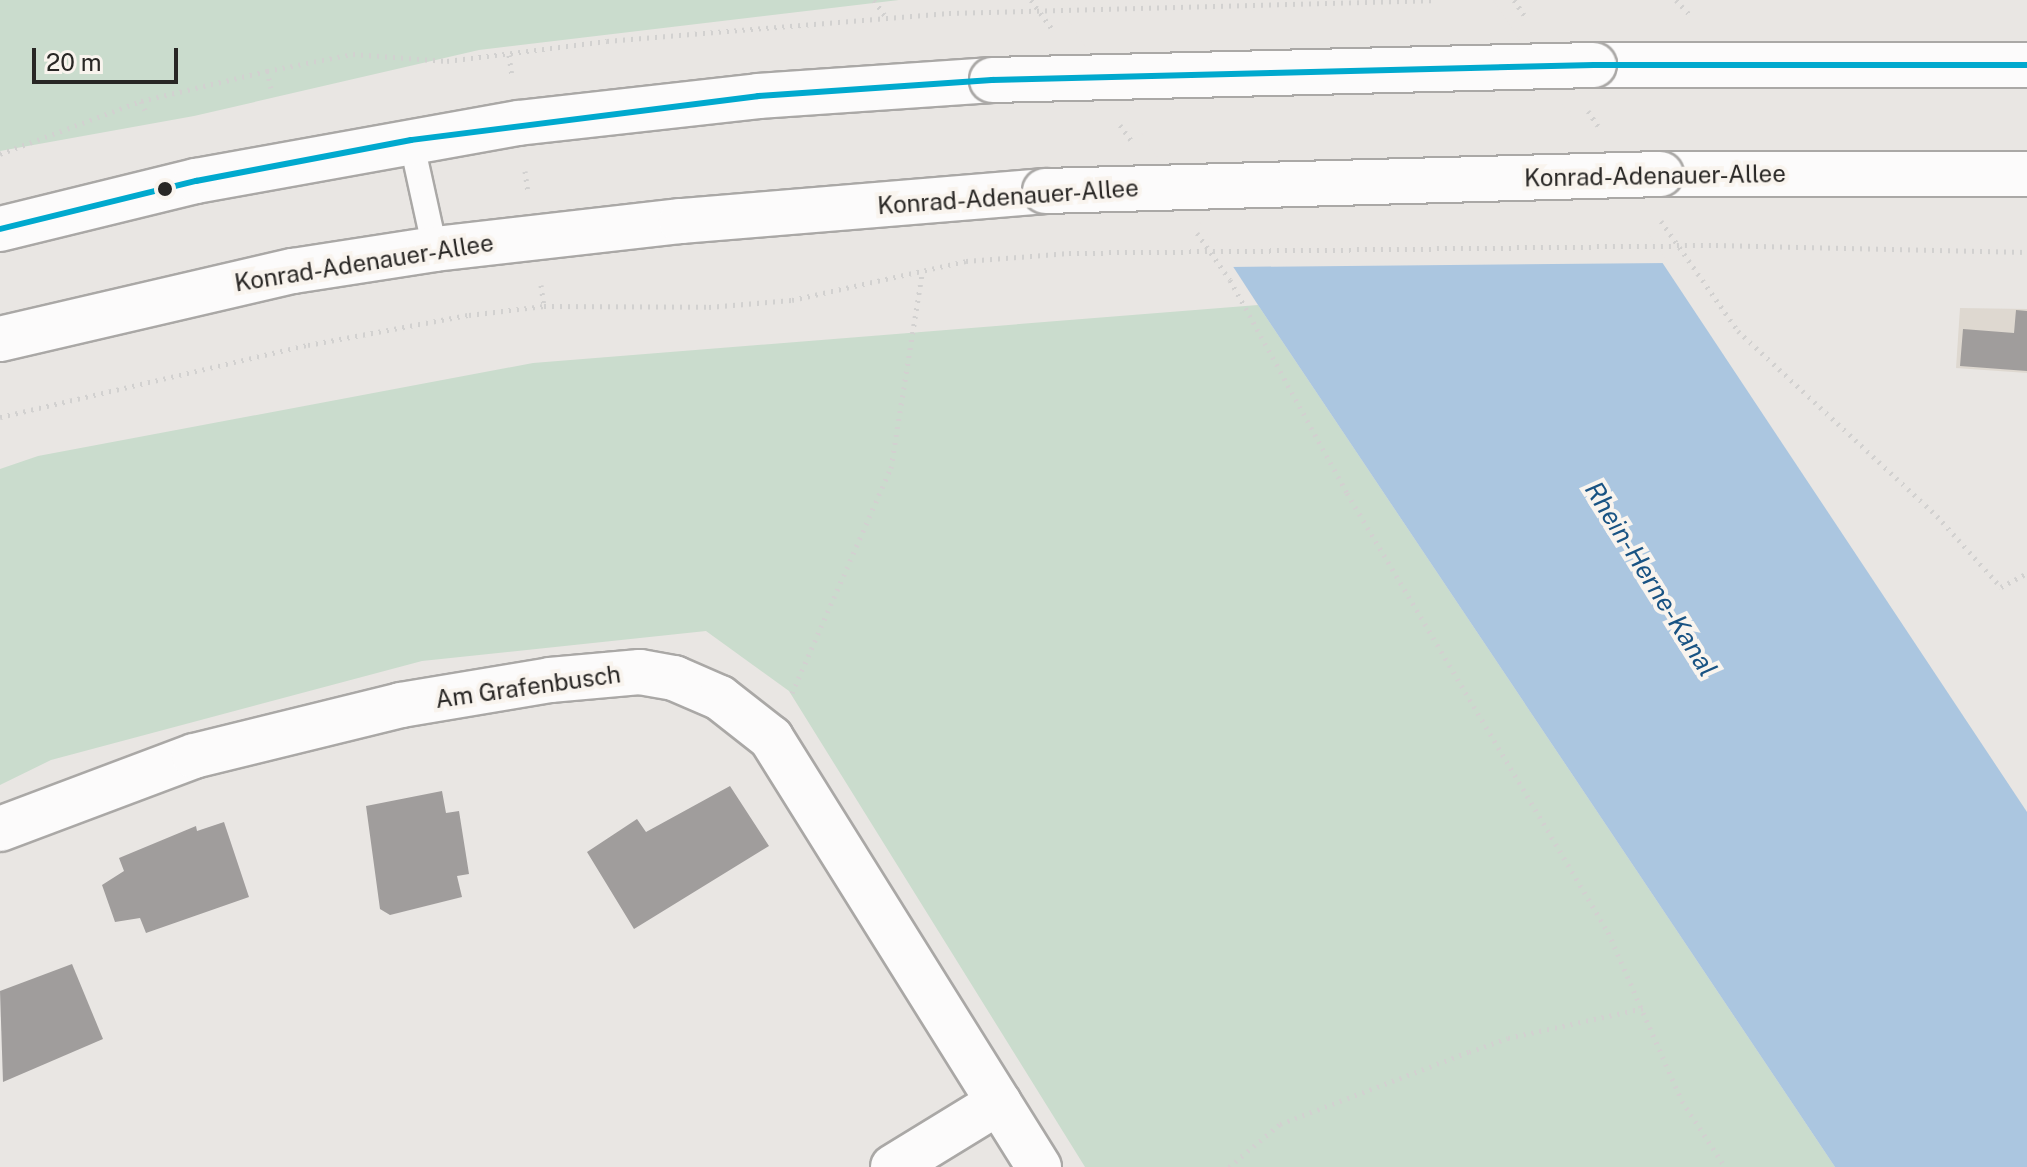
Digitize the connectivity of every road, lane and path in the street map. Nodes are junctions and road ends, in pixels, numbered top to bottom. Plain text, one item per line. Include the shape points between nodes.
1 (874, 0) edge
2 (1432, 0) edge
3 (1514, 0) edge
4 (886, 18) junction
5 (1531, 26) dead end
6 (509, 55) junction
7 (2027, 65) edge
8 (267, 71) junction
9 (1588, 84) junction
10 (271, 88) dead end
11 (141, 101) junction
12 (147, 115) dead end
13 (518, 123) junction
14 (411, 140) junction
15 (1608, 142) dead end
16 (0, 154) edge
17 (2027, 174) edge
18 (1660, 219) dead end
19 (0, 229) edge
20 (535, 237) junction
21 (435, 249) junction
22 (2027, 252) edge
23 (922, 274) junction
24 (1230, 280) dead end
25 (544, 306) junction
26 (0, 339) edge
27 (0, 417) edge
28 (2027, 573) edge
29 (771, 738) junction
30 (0, 829) edge
31 (1644, 1008) junction
32 (999, 1102) junction
33 (893, 1167) edge
34 (1039, 1167) edge
35 (1229, 1167) edge
36 (1725, 1167) edge

1 - 4 path
2 - 4 path, bridge
3 - 5 path
4 - 6 path via 607,41
6 - 8 path via 447,61 353,54
6 - 13 path
7 - 9 main road
8 - 10 path
8 - 11 path
9 - 13 main road, bridge via 992,80 758,96
9 - 15 path
11 - 12 path
11 - 16 path
13 - 14 main road
13 - 20 path
14 - 19 main road via 196,181
14 - 21 lane
17 - 20 main road, Konrad-Adenauer-Allee, bridge via 1661,174 1045,191
18 - 28 path via 1738,331 1937,516 2001,587
20 - 21 main road, Konrad-Adenauer-Allee
20 - 25 path
21 - 26 main road, Konrad-Adenauer-Allee via 293,271
22 - 23 path, bridge via 1716,245 1069,253 966,261
23 - 25 path via 792,300 709,307
23 - 29 path via 891,468
24 - 31 path via 1347,493 1608,932
25 - 27 path via 308,345
29 - 30 main road, Am Grafenbusch via 720,698 674,678 640,672 550,680 401,705 251,740 131,777
29 - 32 main road, Am Grafenbusch
31 - 35 path via 1508,1038 1280,1124
31 - 36 path via 1682,1101
32 - 33 main road
32 - 34 main road, Am Grafenbusch

